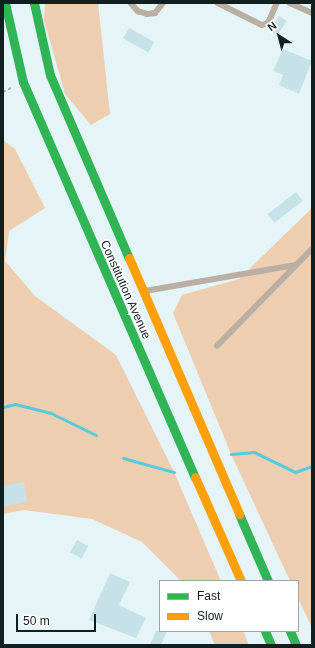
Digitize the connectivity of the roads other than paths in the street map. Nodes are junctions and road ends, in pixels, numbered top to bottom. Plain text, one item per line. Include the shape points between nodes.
1 (5, 3) edge
2 (34, 3) edge
3 (131, 3) edge
4 (163, 3) edge
5 (218, 3) edge
6 (277, 3) edge
7 (290, 3) edge
8 (312, 13) edge
9 (312, 249) edge
10 (296, 265) junction
11 (143, 291) junction
12 (217, 346) dead end
13 (241, 580) edge
14 (268, 580) edge
15 (266, 632) edge
16 (290, 632) edge
17 (272, 645) edge
18 (296, 645) edge

1 - 13 main road, Constitution Avenue via 23,82
2 - 11 main road, Constitution Avenue via 50,75
3 - 4 lane via 138,11 147,14 155,13
5 - 6 lane via 262,25 268,23
7 - 8 lane
9 - 10 lane
10 - 11 lane
10 - 12 lane
11 - 14 main road, Constitution Avenue
15 - 17 main road
16 - 18 main road

